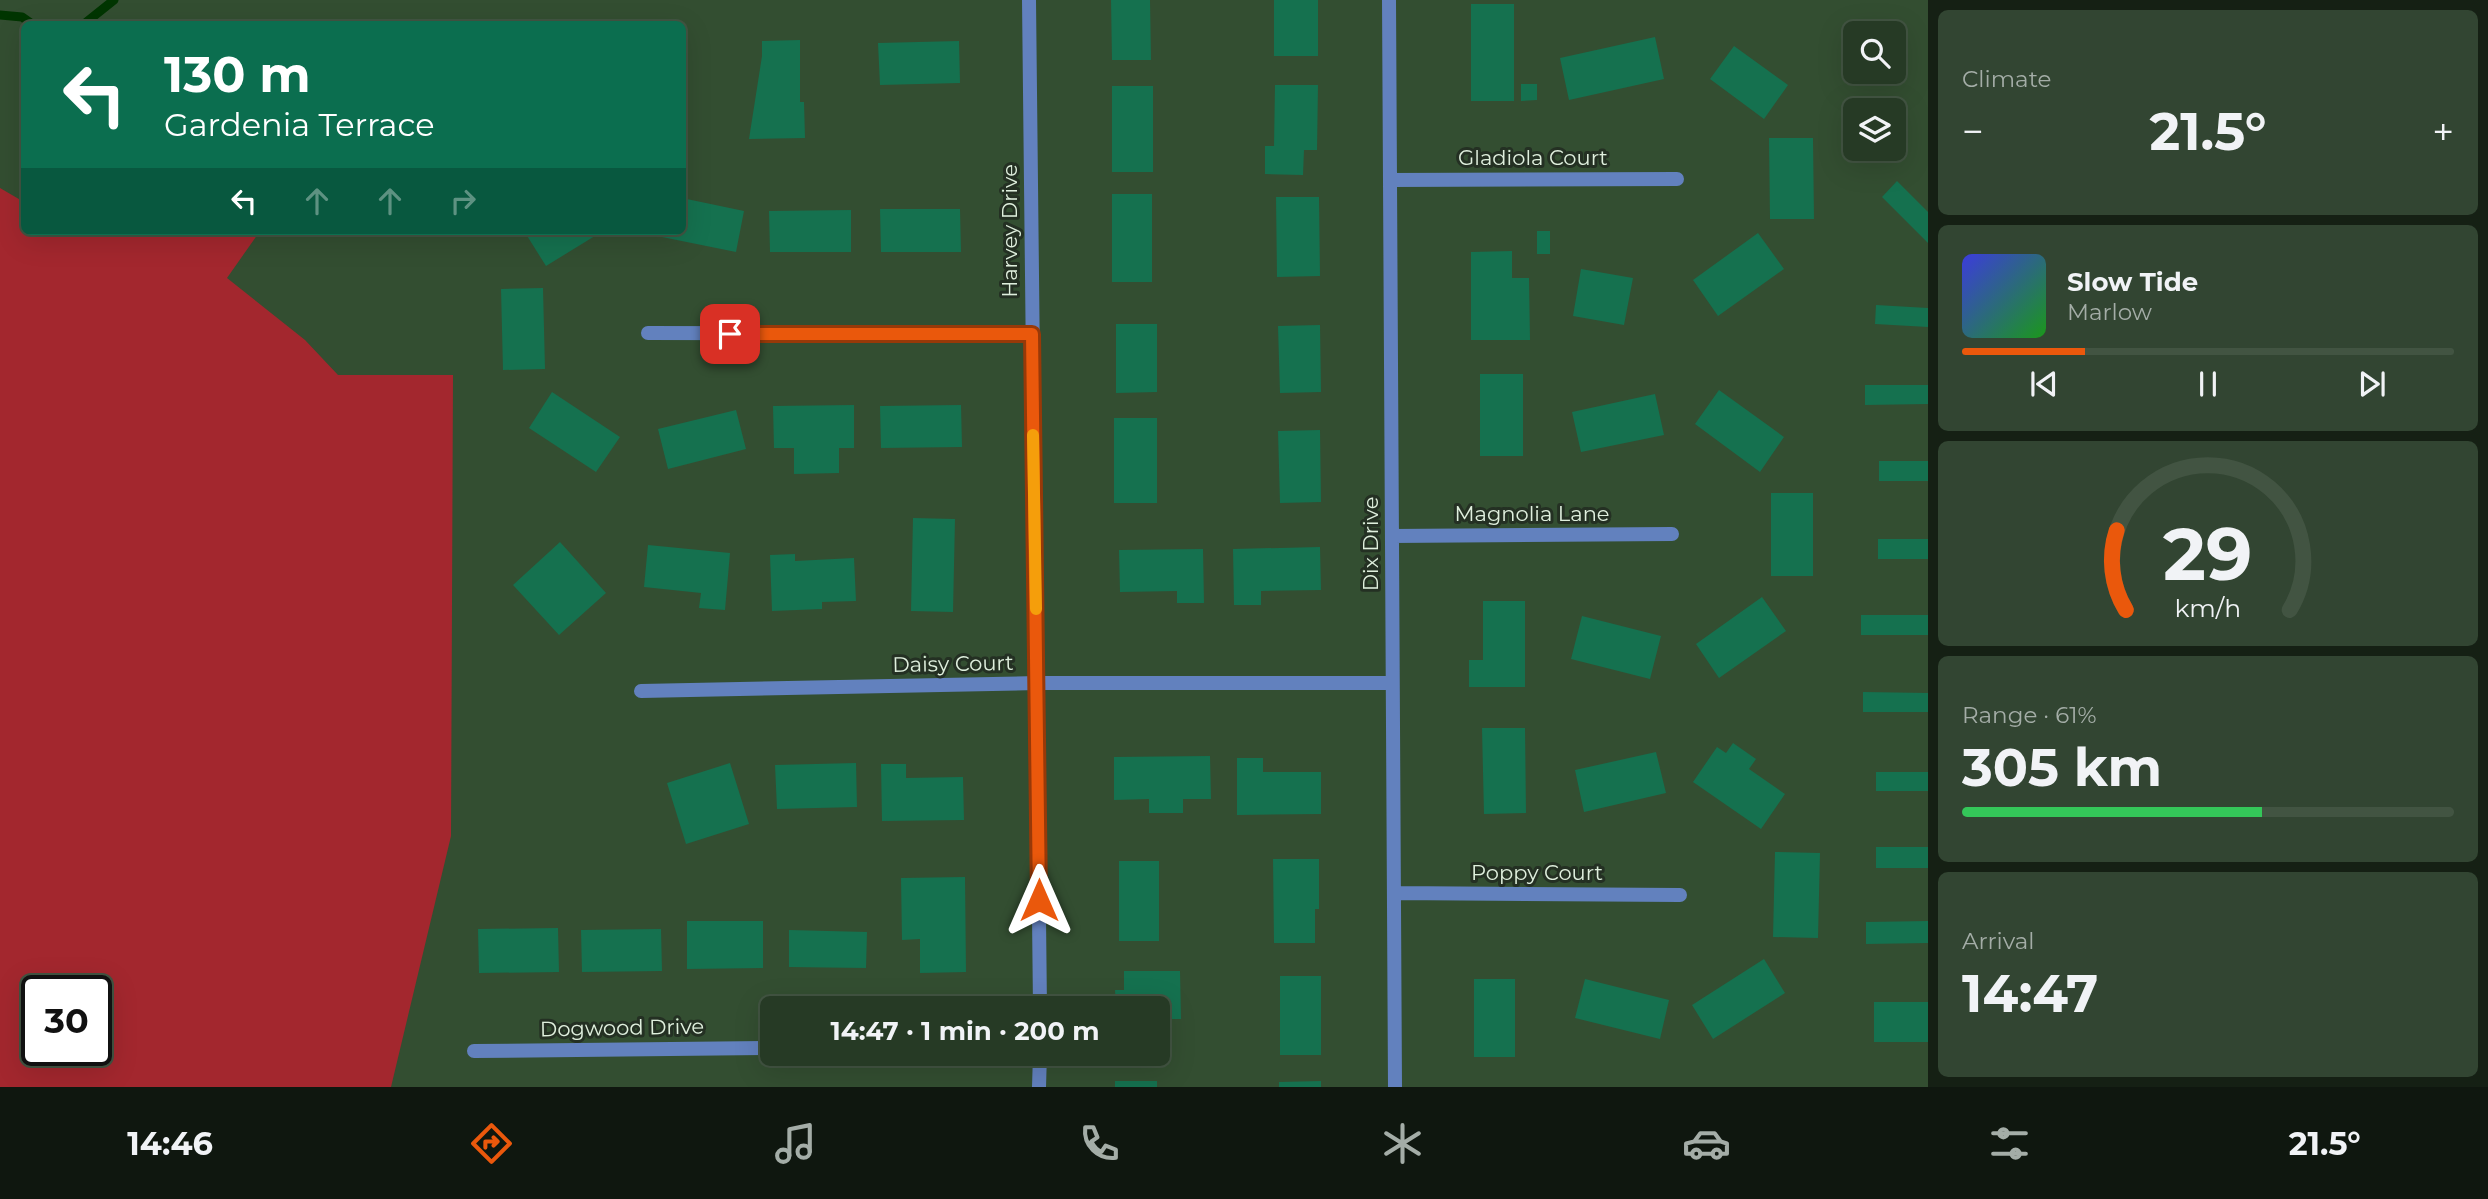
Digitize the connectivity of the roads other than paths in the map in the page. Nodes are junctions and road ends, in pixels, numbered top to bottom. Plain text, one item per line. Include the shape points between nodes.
1 (1029, 0) edge
2 (1389, 0) edge
3 (1677, 179) dead end
4 (1390, 180) junction
5 (648, 333) dead end
6 (1032, 334) junction
7 (1672, 534) dead end
8 (1392, 536) junction
9 (1037, 683) junction
10 (1392, 683) junction
11 (641, 691) dead end
12 (1394, 893) junction
13 (1680, 895) dead end
14 (1040, 996) edge
15 (760, 1048) edge
16 (474, 1051) dead end
17 (1040, 1066) edge
18 (1040, 1087) edge
19 (1395, 1087) edge

1 - 6 street, Harvey Drive
2 - 4 street, Dix Drive
3 - 4 street, Gladiola Court
4 - 8 street, Dix Drive
5 - 6 street
6 - 9 street, Harvey Drive
7 - 8 street, Magnolia Lane
8 - 10 street, Dix Drive
9 - 10 street, Daisy Court
9 - 11 street, Daisy Court
9 - 14 street, Harvey Drive
10 - 12 street, Dix Drive
12 - 13 street, Poppy Court
12 - 19 street, Dix Drive
15 - 16 street, Dogwood Drive
17 - 18 street

